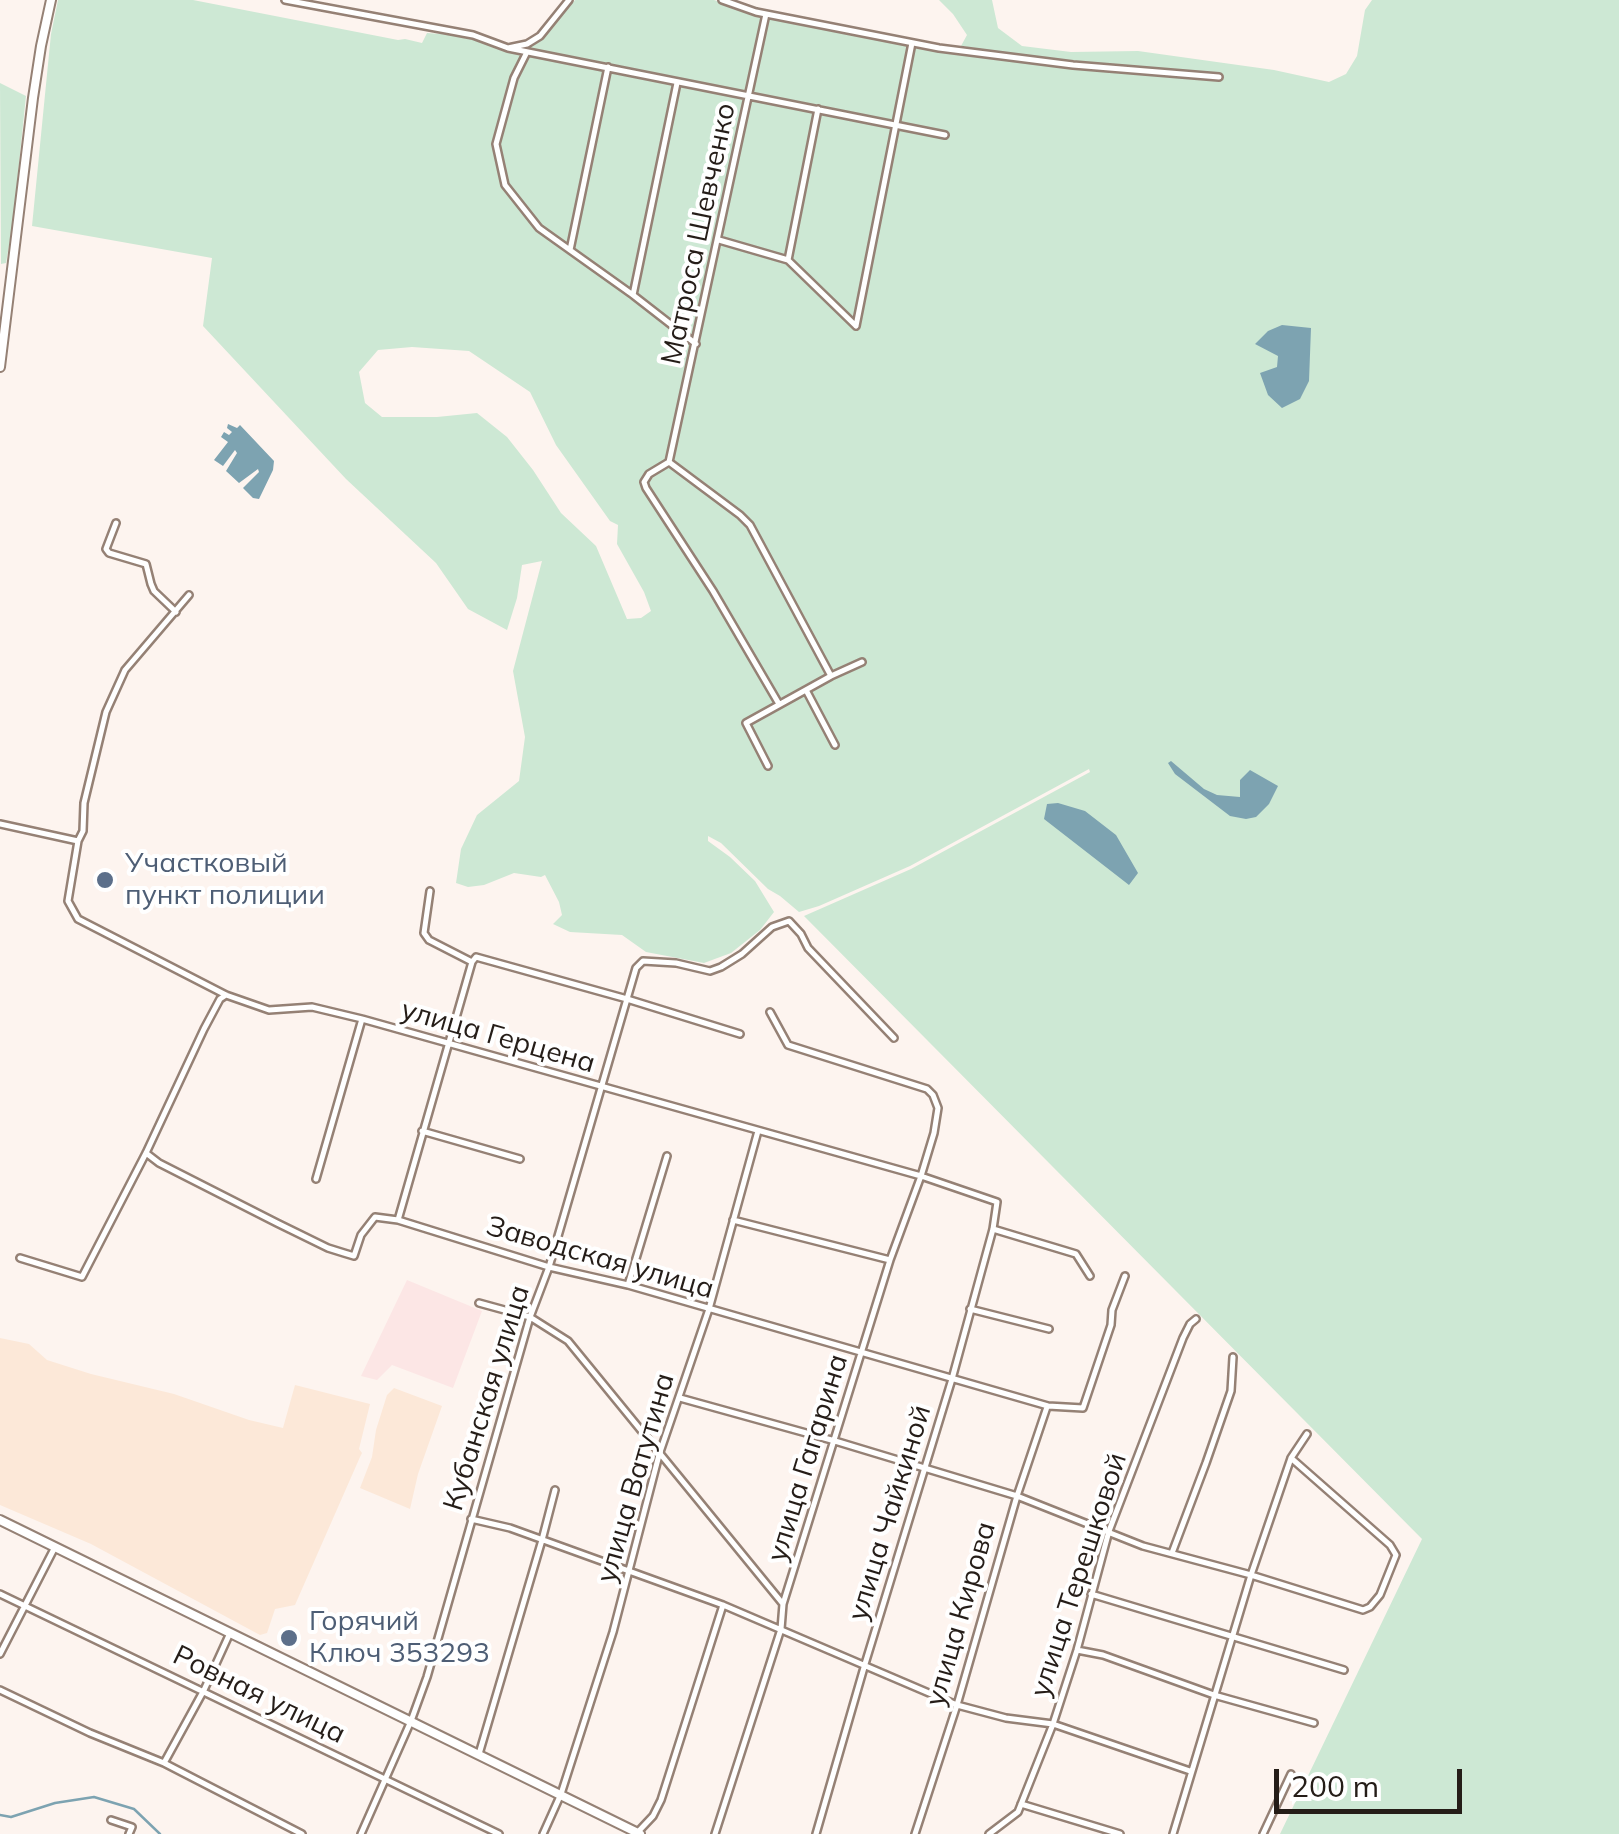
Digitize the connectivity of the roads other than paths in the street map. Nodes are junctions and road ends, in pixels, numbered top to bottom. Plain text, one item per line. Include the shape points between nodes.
1 (51, 0) edge
2 (286, 0) edge
3 (569, 0) edge
4 (722, 0) edge
5 (766, 14) junction
6 (912, 42) junction
7 (508, 48) junction
8 (527, 52) junction
9 (608, 68) junction
10 (1218, 77) dead end
11 (678, 82) junction
12 (749, 96) junction
13 (818, 110) junction
14 (897, 125) junction
15 (945, 134) dead end
16 (718, 240) junction
17 (570, 250) junction
18 (788, 260) junction
19 (634, 295) junction
20 (696, 344) junction
21 (0, 367) edge
22 (670, 462) junction
23 (116, 523) dead end
24 (189, 595) dead end
25 (176, 612) junction
26 (862, 662) dead end
27 (831, 676) junction
28 (806, 690) junction
29 (778, 704) junction
30 (835, 745) dead end
31 (768, 766) dead end
32 (0, 824) edge
33 (78, 841) junction
34 (430, 891) dead end
35 (472, 962) junction
36 (226, 995) junction
37 (627, 998) junction
38 (770, 1012) dead end
39 (362, 1019) junction
40 (740, 1034) dead end
41 (894, 1038) dead end
42 (448, 1044) junction
43 (602, 1087) junction
44 (422, 1131) junction
45 (758, 1131) junction
46 (146, 1152) junction
47 (667, 1156) dead end
48 (520, 1159) dead end
49 (921, 1176) junction
50 (316, 1179) dead end
51 (997, 1202) joint
52 (398, 1220) junction
53 (733, 1220) junction
54 (993, 1229) junction
55 (20, 1258) dead end
56 (890, 1260) junction
57 (549, 1267) junction
58 (1090, 1276) dead end
59 (1125, 1276) dead end
60 (628, 1286) junction
61 (479, 1303) dead end
62 (708, 1309) junction
63 (970, 1309) junction
64 (530, 1317) junction
65 (1196, 1319) dead end
66 (1048, 1329) dead end
67 (862, 1352) junction
68 (1233, 1357) dead end
69 (952, 1379) junction
70 (680, 1398) junction
71 (1048, 1406) junction
72 (1307, 1434) dead end
73 (835, 1441) junction
74 (660, 1455) junction
75 (1291, 1458) junction
76 (925, 1469) junction
77 (555, 1490) dead end
78 (1016, 1496) junction
79 (471, 1518) junction
80 (0, 1520) edge
81 (1108, 1531) junction
82 (542, 1540) junction
83 (56, 1547) junction
84 (1172, 1552) junction
85 (629, 1570) junction
86 (1251, 1575) junction
87 (0, 1594) edge
88 (1092, 1594) junction
89 (783, 1604) junction
90 (722, 1605) junction
91 (26, 1606) junction
92 (781, 1629) junction
93 (230, 1633) junction
94 (1232, 1636) junction
95 (1077, 1650) junction
96 (0, 1654) edge
97 (865, 1664) junction
98 (1344, 1670) dead end
99 (0, 1690) edge
100 (204, 1690) junction
101 (1214, 1695) junction
102 (957, 1705) junction
103 (411, 1721) junction
104 (1314, 1723) dead end
105 (1053, 1724) junction
106 (479, 1754) junction
107 (164, 1764) junction
108 (1190, 1771) junction
109 (1292, 1774) dead end
110 (386, 1780) junction
111 (560, 1794) junction
112 (1021, 1804) junction
113 (111, 1820) dead end
114 (639, 1833) edge
115 (129, 1834) edge
116 (302, 1834) edge
117 (361, 1834) edge
118 (499, 1834) edge
119 (543, 1834) edge
120 (716, 1834) edge
121 (816, 1834) edge
122 (915, 1834) edge
123 (989, 1834) edge
124 (1120, 1834) edge
125 (1172, 1834) edge
126 (1263, 1834) edge

1 - 21 main road
2 - 7 street
3 - 7 street via 540,36
4 - 5 street
5 - 6 street
5 - 12 street, Матроса Шевченко
6 - 10 street
6 - 14 street
7 - 8 street
8 - 9 street
8 - 17 street via 496,144 505,185 539,228
9 - 11 street
9 - 17 street
11 - 12 street
11 - 19 street
12 - 13 street
12 - 16 street, Матроса Шевченко
13 - 14 street
13 - 18 street
14 - 15 street
14 - 18 street via 856,326
16 - 18 street
16 - 20 street, Матроса Шевченко
17 - 19 street
19 - 20 street
20 - 22 street, Матроса Шевченко
22 - 27 street via 750,525
22 - 29 street, Матроса Шевченко via 649,474 646,488
23 - 25 street via 106,549 146,564 150,584
24 - 25 street, улица Герцена
25 - 33 street, улица Герцена via 125,670 113,694
26 - 27 street
27 - 28 street
28 - 29 street
28 - 30 street
29 - 31 street via 746,723
32 - 33 street
33 - 36 street, улица Герцена via 68,901 78,919
34 - 35 street via 424,934
35 - 37 street via 476,957
35 - 42 street
36 - 39 street, улица Герцена via 269,1010 312,1008
36 - 46 street
37 - 40 street
37 - 41 street, Кубанская улица via 643,961 722,967 789,921
37 - 43 street, Кубанская улица
38 - 49 street, улица Гагарина via 788,1045 933,1095 938,1108
39 - 42 street, улица Герцена
39 - 50 street
42 - 43 street, улица Герцена
42 - 44 street
43 - 45 street, улица Герцена
43 - 57 street, Кубанская улица
44 - 48 street
44 - 52 street
45 - 49 street, улица Герцена
45 - 53 street, улица Ватутина
46 - 52 street via 260,1215 354,1256 375,1217
46 - 55 street via 82,1276
47 - 60 street
49 - 51 street, улица Герцена
49 - 56 street, улица Гагарина
51 - 54 street, улица Чайкиной
52 - 57 street, Заводская улица
53 - 56 street
53 - 62 street, улица Ватутина
54 - 58 street via 1076,1254
54 - 63 street, улица Чайкиной
56 - 67 street, улица Гагарина
57 - 60 street, Заводская улица
57 - 64 street, Кубанская улица
59 - 71 street, Заводская улица via 1083,1408
60 - 62 street, Заводская улица
61 - 64 street
62 - 67 street, Заводская улица
62 - 70 street, улица Ватутина
63 - 66 street
63 - 69 street, улица Чайкиной
64 - 74 street via 568,1341
64 - 79 street, Кубанская улица
65 - 81 street, улица Терешковой
67 - 69 street, Заводская улица
67 - 73 street, улица Гагарина
68 - 84 street via 1231,1391
69 - 71 street, Заводская улица
69 - 76 street, улица Чайкиной
70 - 73 street
70 - 74 street, улица Ватутина
71 - 78 street, улица Кирова
72 - 75 street
73 - 76 street
73 - 89 street, улица Гагарина
74 - 85 street, улица Ватутина
74 - 89 street
75 - 86 street
75 - 86 street via 1396,1555 1376,1601 1362,1610
76 - 78 street
76 - 97 street, улица Чайкиной
77 - 82 street
78 - 81 street
78 - 102 street, улица Кирова
79 - 82 street
79 - 103 street, Кубанская улица
80 - 83 main road
81 - 84 street
81 - 88 street, улица Терешковой
82 - 85 street
82 - 106 street
83 - 91 street
83 - 93 main road
84 - 86 street
85 - 90 street
85 - 111 street, улица Ватутина
86 - 94 street
87 - 91 street, Ровная улица
88 - 94 street
88 - 95 street, улица Терешковой
89 - 92 street, улица Гагарина
90 - 92 street
90 - 114 street via 661,1800
91 - 96 street
91 - 100 street, Ровная улица
92 - 97 street
92 - 120 street, улица Гагарина
93 - 100 street
93 - 103 main road
94 - 98 street
94 - 101 street
95 - 101 street
95 - 105 street, улица Терешковой
97 - 102 street
97 - 121 street, улица Чайкиной
99 - 107 street
100 - 107 street
100 - 110 street, Ровная улица
101 - 104 street
101 - 108 street
102 - 105 street
102 - 122 street, улица Кирова
103 - 106 main road
103 - 110 street, Кубанская улица
105 - 108 street
105 - 112 street, улица Терешковой
106 - 111 main road
107 - 116 street
108 - 125 street
109 - 126 street
110 - 117 street, Кубанская улица
110 - 118 street, Ровная улица
111 - 114 main road
111 - 119 street, улица Ватутина
112 - 123 street, улица Терешковой
112 - 124 street
113 - 115 street via 132,1827

